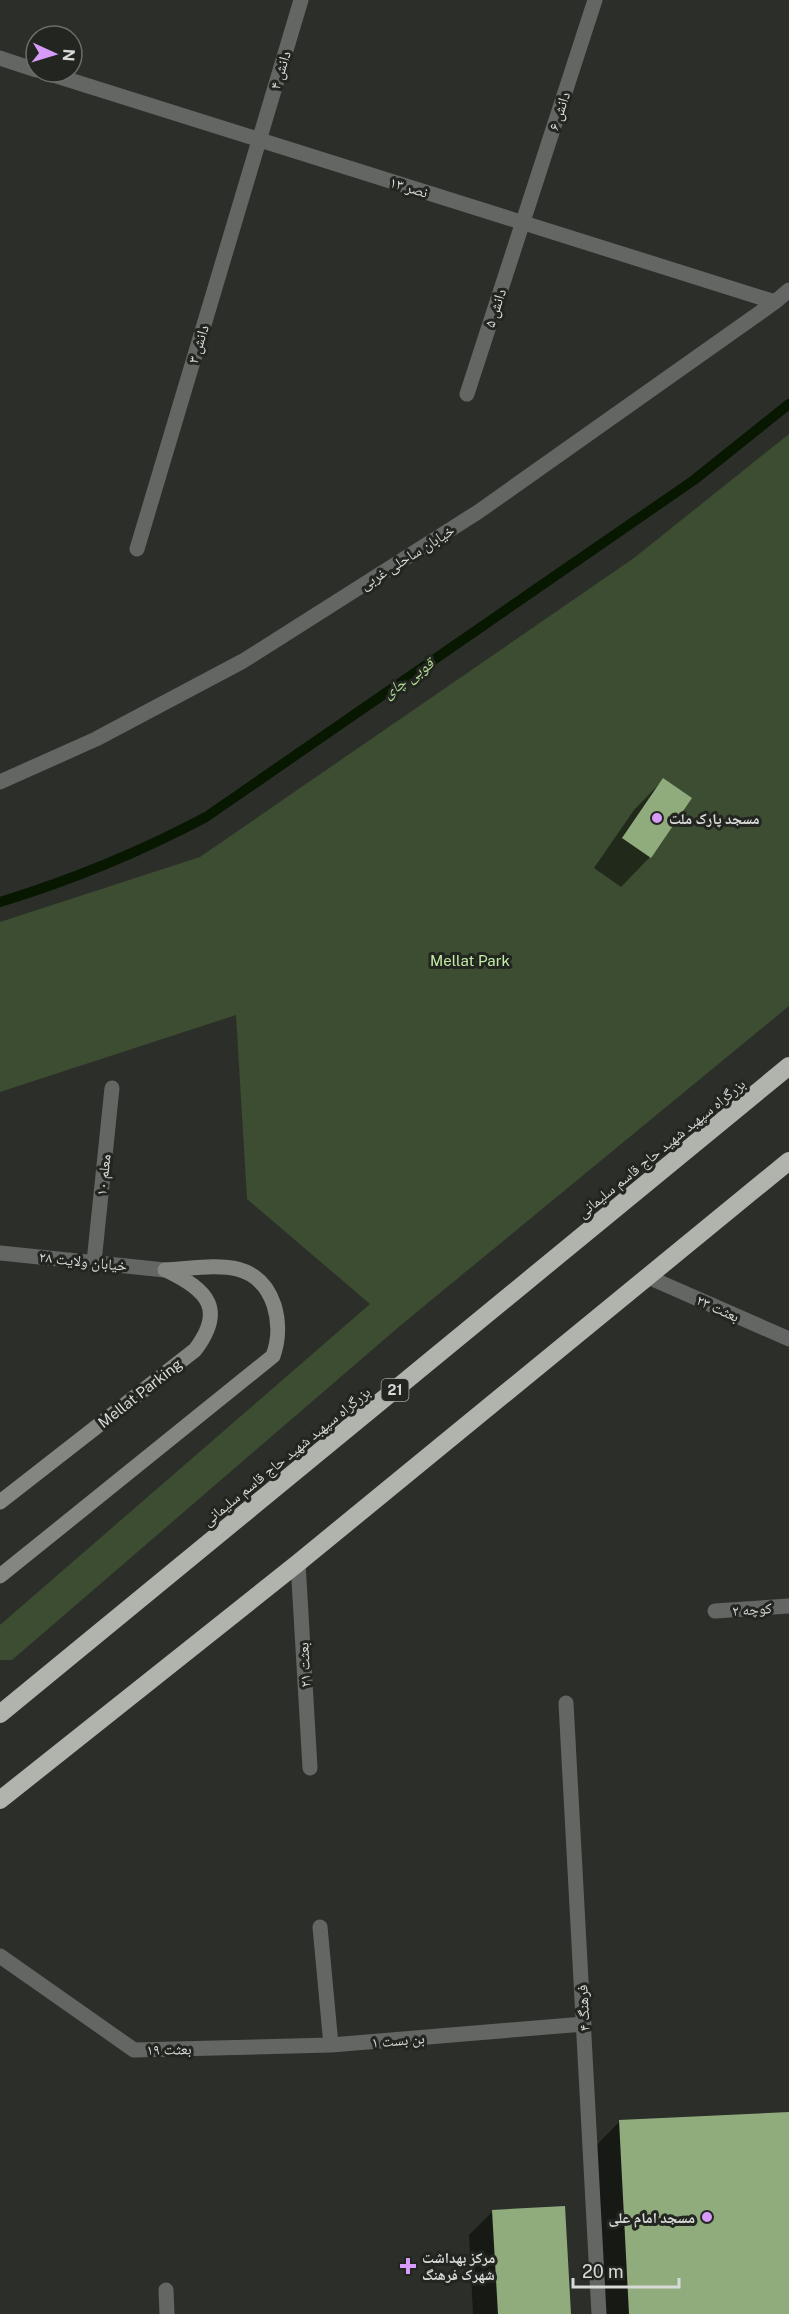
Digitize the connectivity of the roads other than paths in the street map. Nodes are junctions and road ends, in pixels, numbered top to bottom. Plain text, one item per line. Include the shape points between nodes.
1 (301, 0) edge
2 (595, 0) edge
3 (0, 58) edge
4 (24, 65) edge
5 (82, 84) edge
6 (259, 140) junction
7 (523, 223) junction
8 (789, 290) edge
9 (775, 302) junction
10 (467, 393) dead end
11 (137, 549) dead end
12 (0, 782) edge
13 (789, 1066) edge
14 (112, 1088) dead end
15 (789, 1161) edge
16 (0, 1253) edge
17 (94, 1262) junction
18 (165, 1270) junction
19 (648, 1277) junction
20 (789, 1339) edge
21 (0, 1502) edge
22 (298, 1563) junction
23 (0, 1576) edge
24 (789, 1606) edge
25 (715, 1611) dead end
26 (25, 1693) junction
27 (0, 1700) edge
28 (566, 1703) dead end
29 (0, 1714) edge
30 (310, 1768) dead end
31 (0, 1800) edge
32 (320, 1927) dead end
33 (0, 1956) edge
34 (584, 2024) junction
35 (331, 2045) junction
36 (166, 2290) dead end
37 (167, 2314) edge
38 (599, 2314) edge

1 - 6 street, دانش ۴
2 - 7 street, دانش ۶
3 - 4 street
5 - 6 street, نصر ۱۳
6 - 7 street, نصر ۱۳
6 - 11 street, دانش ۳
7 - 9 street, نصر ۱۳
7 - 10 street, دانش ۵
8 - 9 street, خیابان ساحلی غربی
9 - 12 street, خیابان ساحلی غربی via 478,512 243,661 96,739
13 - 26 highway, بزرگراه سپهبد شهید حاج قاسم سلیمانی / 21
14 - 17 street, معلم ۱۰
15 - 19 highway
16 - 17 street, خیابان ولایت ۲۸
17 - 18 street, خیابان ولایت ۲۸
18 - 21 street, Mellat Parking via 191,1282 209,1300 211,1314 195,1350
18 - 23 street via 223,1267 255,1275 269,1292 276,1313 278,1335 273,1356
19 - 20 street, بعثت ۲۳
19 - 22 highway
22 - 30 street, بعثت ۲۱
22 - 31 highway
24 - 25 street, کوچه ۲
26 - 27 street
26 - 29 highway, بزرگراه سپهبد شهید حاج قاسم سلیمانی / 21
28 - 34 street, فرهنگ ۴
32 - 35 street
33 - 35 street, بعثت ۱۹ via 134,2050
34 - 35 street, بن بست ۱
34 - 38 street, فرهنگ ۴
36 - 37 street

